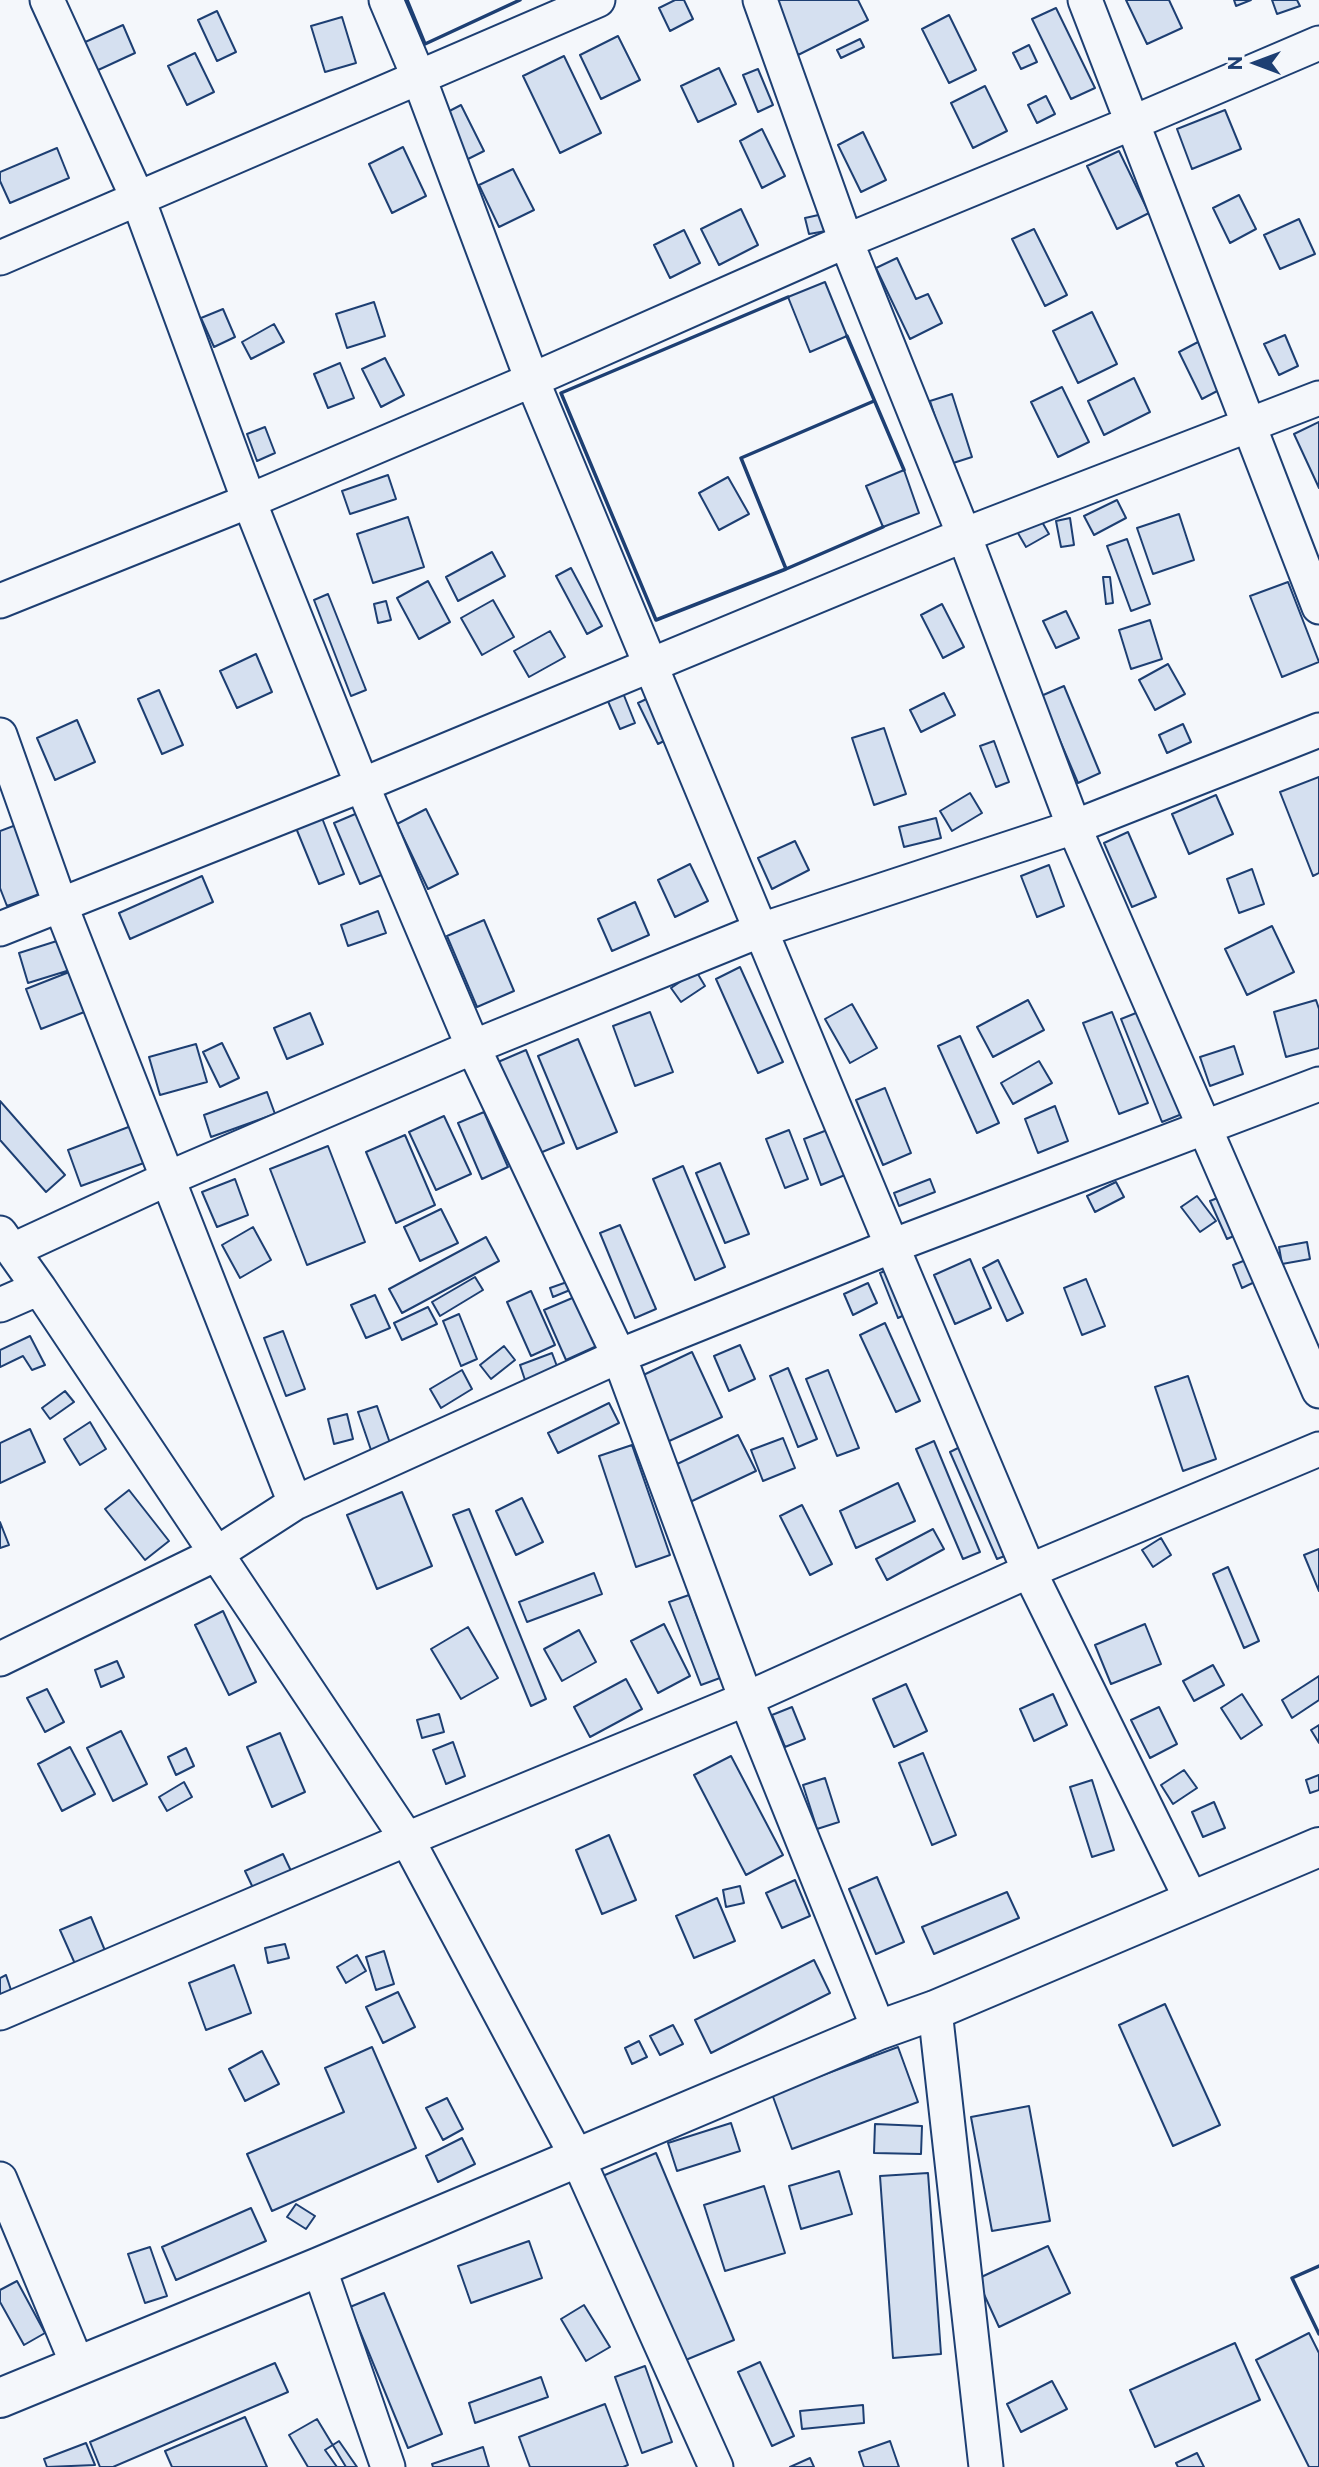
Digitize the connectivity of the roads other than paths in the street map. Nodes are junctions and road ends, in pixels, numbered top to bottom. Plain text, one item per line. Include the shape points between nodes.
1 (47, 0) edge
2 (386, 0) edge
3 (598, 0) edge
4 (760, 0) edge
5 (1085, 0) edge
6 (1319, 43) edge
7 (419, 78) junction
8 (1132, 123) junction
9 (138, 199) junction
10 (846, 241) junction
11 (0, 258) edge
12 (532, 380) junction
13 (1319, 398) edge
14 (1249, 426) junction
15 (249, 501) junction
16 (964, 535) junction
17 (0, 601) edge
18 (1319, 607) edge
19 (652, 664) junction
20 (1319, 730) edge
21 (0, 735) edge
22 (362, 785) junction
23 (1074, 827) junction
24 (60, 904) junction
25 (0, 929) edge
26 (761, 930) junction
27 (473, 1047) junction
28 (1319, 1084) edge
29 (1206, 1129) junction
30 (169, 1178) junction
31 (7, 1241) edge
32 (892, 1246) junction
33 (39, 1288) junction
34 (0, 1305) edge
35 (619, 1356) junction
36 (1319, 1391) edge
37 (1319, 1450) edge
38 (295, 1503) junction
39 (216, 1554) junction
40 (1030, 1571) junction
41 (0, 1659) edge
42 (746, 1699) junction
43 (407, 1839) junction
44 (1319, 1847) edge
45 (1192, 1901) junction
46 (935, 2010) junction
47 (0, 2013) edge
48 (879, 2030) junction
49 (577, 2157) junction
50 (0, 2179) edge
51 (319, 2267) junction
52 (78, 2366) junction
53 (0, 2398) edge
54 (388, 2467) edge
55 (716, 2467) edge
56 (986, 2467) edge

1 - 9 street
2 - 7 street
3 - 7 street
4 - 10 street
5 - 8 street
6 - 8 street
7 - 9 street
7 - 12 street
8 - 10 street
8 - 14 street
9 - 11 street
9 - 15 street
10 - 12 street
10 - 16 street
12 - 15 street
12 - 19 street
13 - 14 street
14 - 16 street
14 - 18 street
15 - 17 street
15 - 22 street
16 - 19 street
16 - 23 street
19 - 22 street
19 - 26 street
20 - 23 street
21 - 24 street
22 - 24 street
22 - 27 street
23 - 26 street
23 - 29 street
24 - 25 street
24 - 30 street
26 - 27 street
26 - 32 street
27 - 30 street
27 - 35 street
28 - 29 street
29 - 32 street
29 - 36 street
30 - 31 street
30 - 38 street
31 - 33 street
32 - 35 street
32 - 40 street
33 - 34 street
33 - 39 street
35 - 38 street
35 - 42 street
37 - 40 street
38 - 39 street
39 - 41 street
39 - 43 street
40 - 42 street
40 - 45 street
42 - 43 street
42 - 48 street
43 - 47 street
43 - 49 street
44 - 45 main road
45 - 46 main road
46 - 48 main road
46 - 56 street
48 - 49 main road
49 - 51 main road
49 - 55 street
50 - 52 street
51 - 52 main road
51 - 54 street
52 - 53 main road

